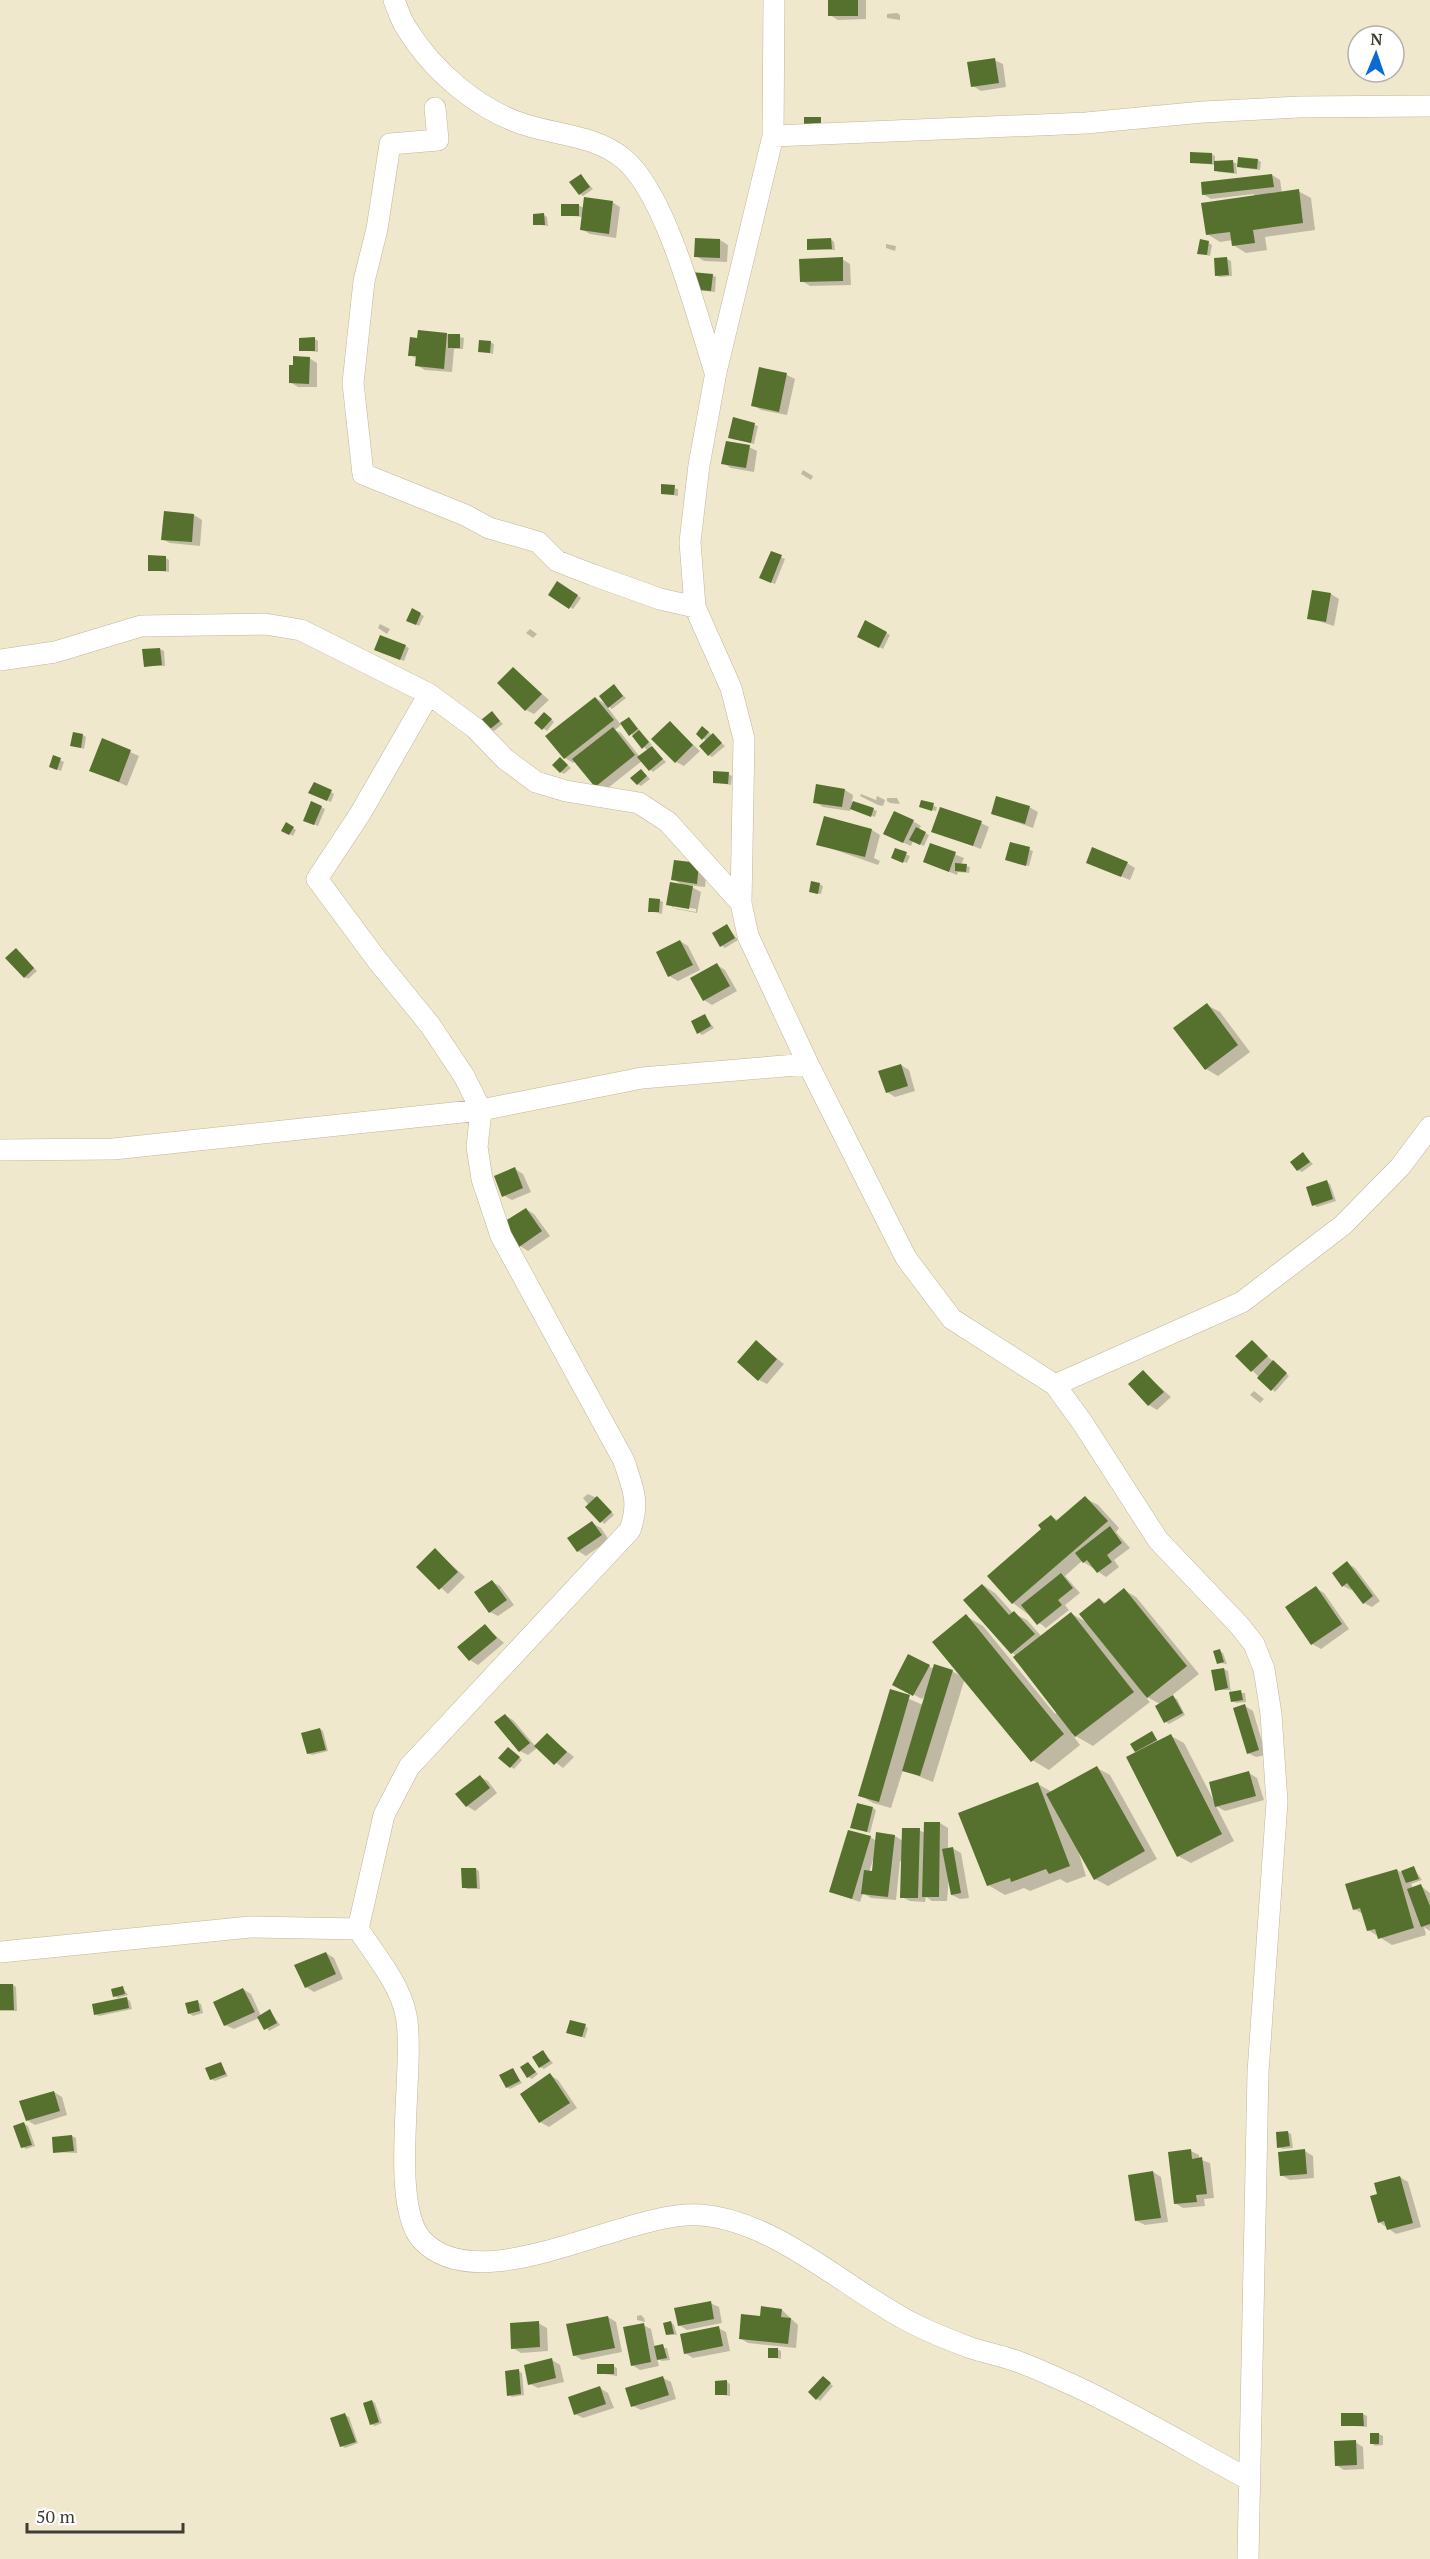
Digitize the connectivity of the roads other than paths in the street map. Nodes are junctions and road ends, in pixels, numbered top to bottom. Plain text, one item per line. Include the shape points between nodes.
1 (394, 0) edge
2 (774, 0) edge
3 (1430, 106) edge
4 (435, 108) dead end
5 (773, 136) junction
6 (716, 372) junction
7 (695, 607) junction
8 (0, 660) edge
9 (429, 694) junction
10 (741, 903) junction
11 (808, 1064) junction
12 (481, 1110) junction
13 (1430, 1127) edge
14 (0, 1150) edge
15 (1055, 1385) junction
16 (358, 1929) junction
17 (0, 1952) edge
18 (1250, 2480) junction
19 (1248, 2559) edge

1 - 6 street via 406,28 430,60 476,101 523,125 601,144 625,160 649,192 671,236
2 - 5 street
3 - 5 street via 1299,107 1086,123
4 - 7 street via 438,140 390,144 386,159 377,229 364,281 353,383 363,474 489,528 538,542 557,561 660,599
5 - 6 street
6 - 7 street via 690,542
7 - 10 street via 731,688 744,739
8 - 9 street via 55,652 141,626 265,624 302,630
9 - 10 street via 536,782 639,803 668,822
9 - 12 street via 360,814 317,879 430,1025
10 - 11 street via 748,936
11 - 12 street via 642,1078
11 - 15 street via 906,1258 952,1318
12 - 14 street via 113,1149
12 - 16 street via 477,1147 482,1179 501,1236 624,1461 636,1512 630,1530 409,1767 384,1815
13 - 15 street via 1400,1167 1343,1225 1242,1302
15 - 18 street via 1158,1540 1239,1625 1254,1644 1264,1669 1273,1725 1277,1802 1258,2072
16 - 17 street via 250,1927
16 - 18 street via 396,1989 409,2032 406,2198 411,2221 422,2240 447,2257 473,2262 512,2260 674,2216 702,2215 729,2221 760,2232 916,2325 971,2348 1017,2361 1078,2388
18 - 19 street

